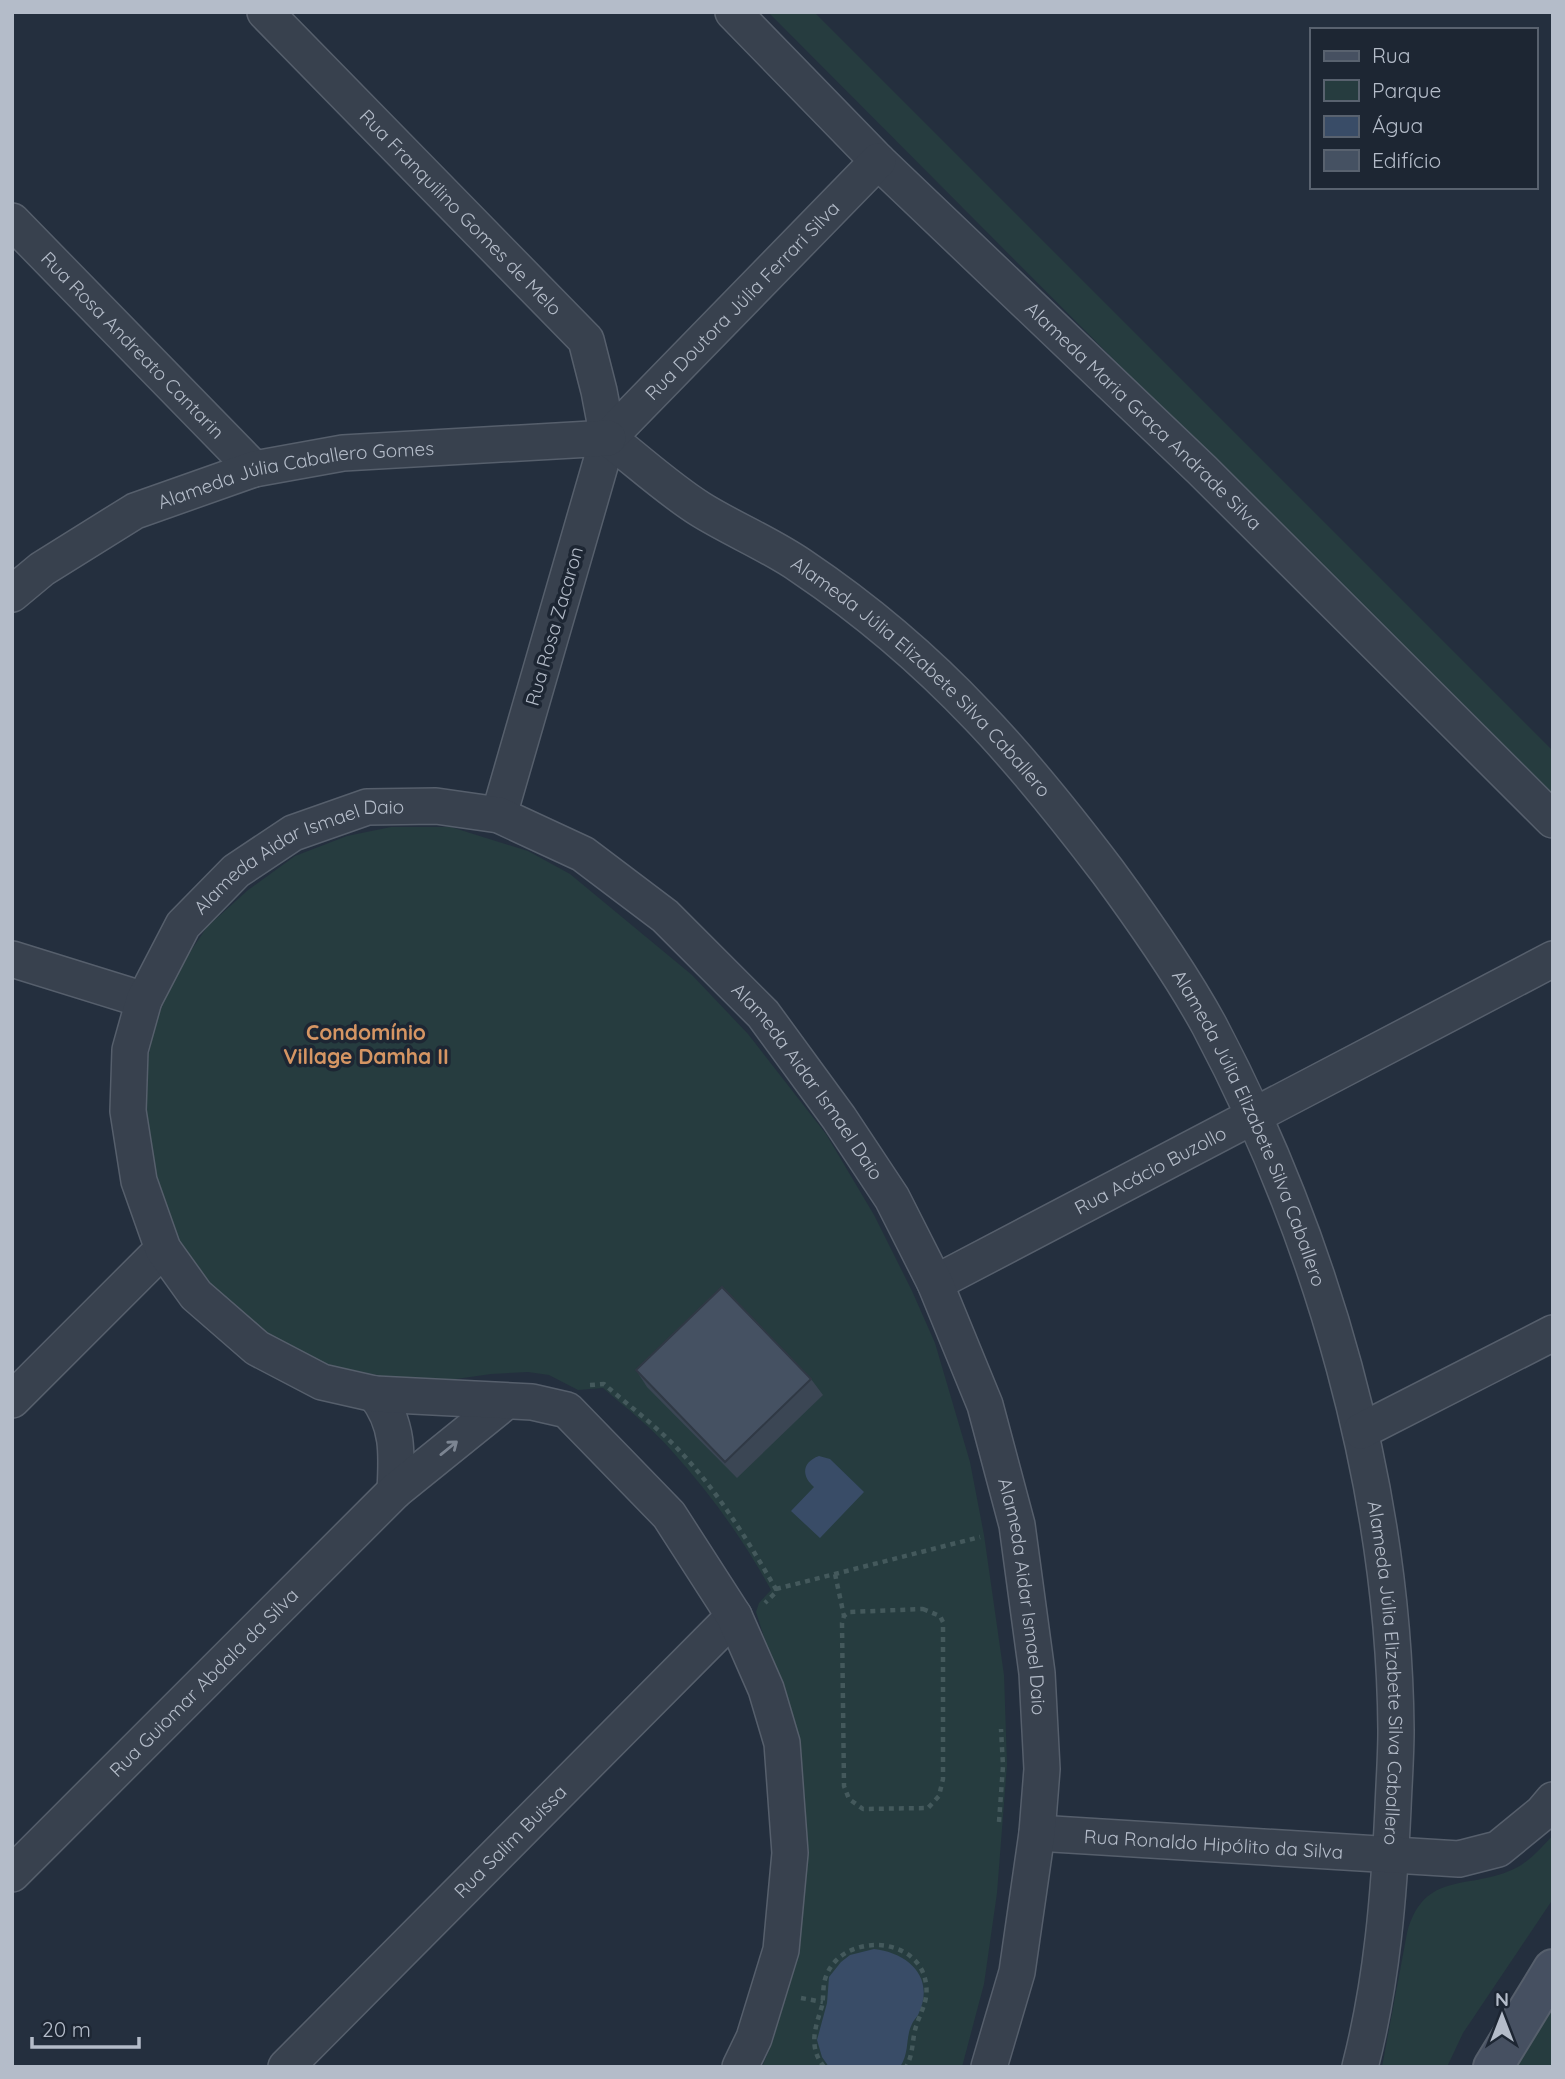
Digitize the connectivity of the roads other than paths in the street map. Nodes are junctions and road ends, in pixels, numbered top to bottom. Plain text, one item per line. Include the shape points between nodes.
1 (265, 12) edge
2 (733, 12) edge
3 (878, 161) junction
4 (12, 221) edge
5 (608, 438) junction
6 (254, 469) junction
7 (12, 594) edge
8 (499, 815) junction
9 (1553, 820) edge
10 (12, 959) edge
11 (1553, 959) edge
12 (144, 1000) junction
13 (1252, 1116) junction
14 (163, 1249) junction
15 (934, 1283) junction
16 (1553, 1333) edge
17 (376, 1394) junction
18 (12, 1400) edge
19 (505, 1402) junction
20 (1361, 1431) junction
21 (395, 1491) junction
22 (748, 1614) junction
23 (1553, 1800) edge
24 (1037, 1833) junction
25 (1391, 1856) junction
26 (12, 1874) edge
27 (1553, 1969) edge
28 (286, 2067) edge
29 (740, 2067) edge
30 (989, 2067) edge
31 (1360, 2067) edge
32 (1493, 2067) edge

1 - 5 street, Rua Franquilino Gomes de Melo via 586,340
2 - 3 street, Alameda Maria Graça Andrade Silva
3 - 5 street, Rua Doutora Júlia Ferrari Silva
3 - 9 street, Alameda Maria Graça Andrade Silva via 1202,470
4 - 6 street, Rua Rosa Andreato Cantarin
5 - 6 street, Alameda Júlia Caballero Gomes via 343,453
5 - 8 street, Rua Rosa Zacaron
5 - 13 street, Alameda Júlia Elizabete Silva Caballero via 697,507 797,563 875,620 977,715 1060,809 1145,922 1208,1024
6 - 7 street, Alameda Júlia Caballero Gomes via 135,511 42,569
8 - 12 street, Alameda Aidar Ismael Daio via 436,806 367,807 293,833 236,871 183,925
8 - 15 street, Alameda Aidar Ismael Daio via 583,855 655,908 763,1014 892,1198
10 - 12 street
11 - 13 street, Rua Acácio Buzollo
12 - 14 street, Alameda Aidar Ismael Daio via 130,1050 128,1111 139,1181
13 - 15 street, Rua Acácio Buzollo
13 - 20 street, Alameda Júlia Elizabete Silva Caballero via 1296,1216
14 - 17 street, Alameda Aidar Ismael Daio via 196,1295 257,1348 322,1382
14 - 18 street
15 - 24 street, Alameda Aidar Ismael Daio via 985,1405 1017,1525 1037,1673 1042,1769
16 - 20 street
17 - 19 street, Alameda Aidar Ismael Daio
17 - 21 street via 386,1407 396,1437
21 -> 19 street, Rua Guiomar Abdala da Silva
19 - 22 street, Alameda Aidar Ismael Daio via 567,1409 669,1515
20 - 25 street, Alameda Júlia Elizabete Silva Caballero via 1390,1614 1396,1731
21 - 26 street, Rua Guiomar Abdala da Silva
22 - 28 street, Rua Salim Buissa
22 - 29 street, Alameda Aidar Ismael Daio via 782,1744 790,1853 781,1950 754,2038
23 - 25 street, Rua Ronaldo Hipólito da Silva via 1498,1849 1459,1859
24 - 25 street, Rua Ronaldo Hipólito da Silva
24 - 30 street, Alameda Aidar Ismael Daio via 1017,1972
25 - 31 street, Alameda Júlia Elizabete Silva Caballero via 1380,1970
27 - 32 main road

